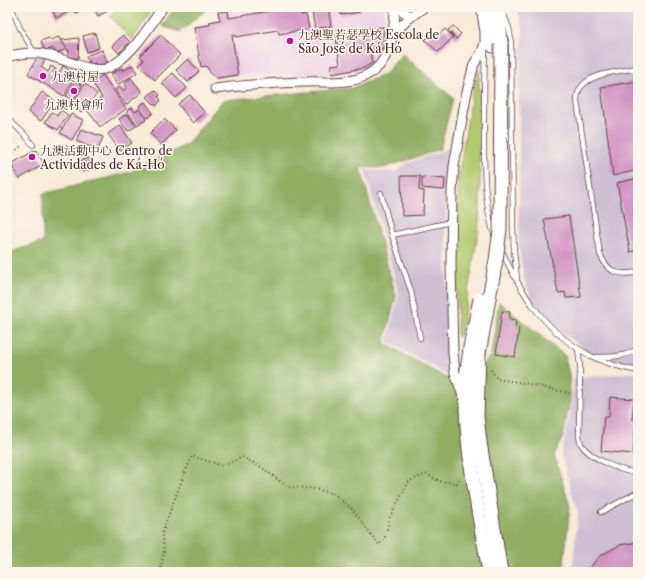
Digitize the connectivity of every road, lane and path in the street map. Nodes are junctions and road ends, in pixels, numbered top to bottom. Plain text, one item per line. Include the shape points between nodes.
1 (11, 7) edge
2 (163, 7) edge
3 (395, 7) edge
4 (398, 7) edge
5 (424, 7) edge
6 (481, 7) edge
7 (484, 7) edge
8 (498, 7) edge
9 (413, 15) junction
10 (392, 37) junction
11 (493, 44) junction
12 (35, 54) junction
13 (7, 57) edge
14 (638, 68) edge
15 (215, 89) dead end
16 (7, 118) edge
17 (29, 140) junction
18 (33, 145) dead end
19 (7, 157) edge
20 (381, 193) dead end
21 (451, 222) junction
22 (392, 235) junction
23 (638, 272) edge
24 (518, 285) junction
25 (420, 338) dead end
26 (578, 349) junction
27 (638, 349) edge
28 (474, 355) junction
29 (593, 357) junction
30 (638, 371) edge
31 (580, 395) junction
32 (466, 406) junction
33 (638, 473) edge
34 (461, 477) dead end
35 (638, 492) edge
36 (601, 512) dead end
37 (160, 572) edge
38 (489, 572) edge
39 (501, 572) edge

1 - 12 lane
2 - 12 street via 138,41 107,69 95,70 44,54
3 - 10 street
4 - 9 street via 408,15
5 - 9 street
6 - 11 street via 485,32
7 - 11 street via 490,19
8 - 11 street via 500,27
8 - 24 lane via 506,18 511,39 513,234
9 - 10 street
10 - 15 street via 389,48 376,68 359,78 347,81 276,83
11 - 21 street via 482,52 474,64 466,96 454,166
11 - 24 lane via 484,155 488,210 496,240
11 - 28 street, bridge via 491,228
12 - 13 street via 16,54
14 - 23 lane via 588,81 578,92 576,101 602,260 611,271 623,274
16 - 17 lane
17 - 18 lane
17 - 19 path
20 - 22 lane
21 - 22 lane
21 - 32 street via 453,353
22 - 25 lane via 411,291
24 - 26 lane via 535,311 559,335
26 - 29 lane
26 - 31 lane
27 - 29 lane via 618,357
28 - 31 path via 497,379
28 - 32 street via 466,380
28 - 39 street via 479,436
29 - 30 lane
31 - 33 lane via 581,444 593,455 612,466
32 - 38 street via 470,460
34 - 37 path via 457,483 439,481 426,474 409,481 390,517 384,540 379,545 352,509 334,494 311,488 288,487 261,467 242,457 223,466 192,456 162,533 164,552
35 - 36 lane

